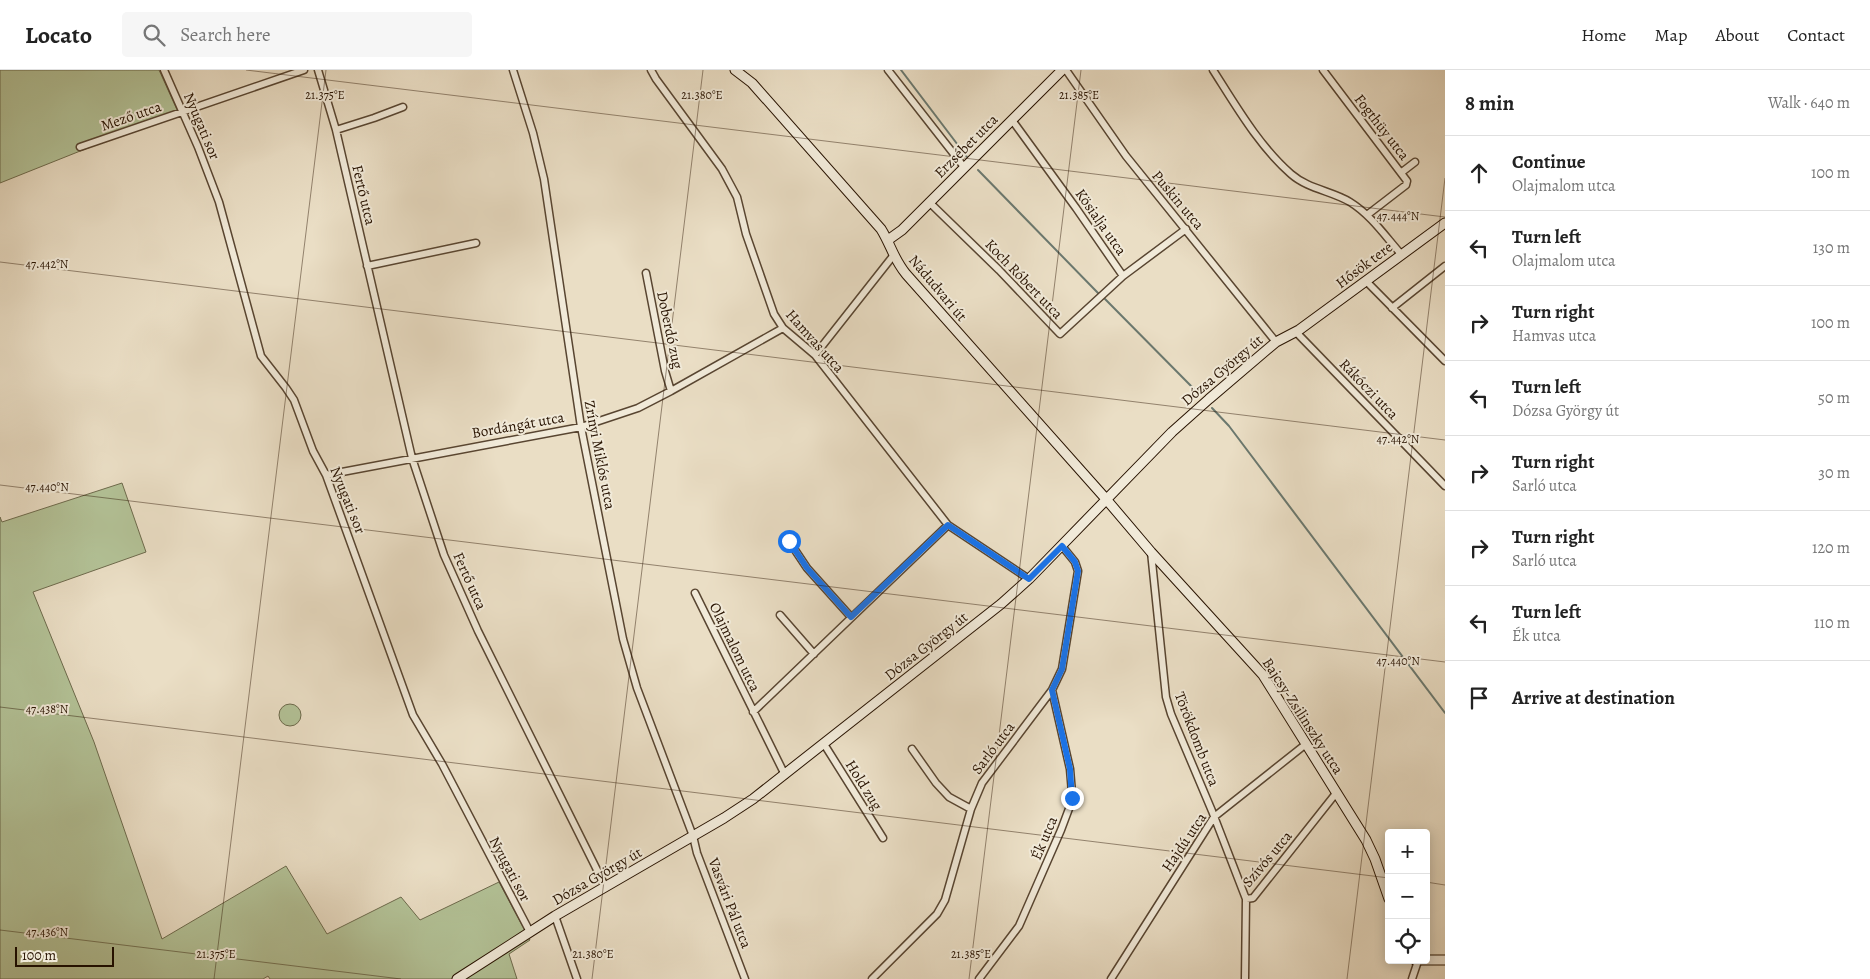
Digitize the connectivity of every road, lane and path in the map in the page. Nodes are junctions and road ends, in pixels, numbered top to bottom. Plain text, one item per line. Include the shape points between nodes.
1 (164, 70) edge
2 (304, 70) edge
3 (318, 70) edge
4 (513, 70) edge
5 (651, 70) edge
6 (736, 70) edge
7 (888, 70) edge
8 (1064, 70) edge
9 (1213, 70) edge
10 (1323, 70) edge
11 (402, 107) dead end
12 (182, 111) junction
13 (1012, 120) junction
14 (336, 130) junction
15 (80, 147) dead end
16 (1415, 162) dead end
17 (964, 167) junction
18 (1401, 171) junction
19 (929, 202) junction
20 (1367, 215) junction
21 (1444, 227) edge
22 (1186, 228) junction
23 (888, 240) junction
24 (476, 243) dead end
25 (1401, 254) junction
26 (893, 256) junction
27 (367, 266) junction
28 (1445, 266) edge
29 (646, 273) dead end
30 (1122, 276) junction
31 (1366, 281) junction
32 (1392, 308) junction
33 (783, 328) junction
34 (1298, 331) junction
35 (1276, 342) junction
36 (815, 356) junction
37 (1445, 361) edge
38 (672, 391) junction
39 (581, 427) junction
40 (412, 458) junction
41 (326, 475) junction
42 (1445, 486) edge
43 (1106, 499) junction
44 (948, 525) junction
45 (789, 541) dead end
46 (1062, 546) junction
47 (1151, 552) junction
48 (1029, 579) junction
49 (694, 593) dead end
50 (780, 615) dead end
51 (851, 617) junction
52 (814, 654) junction
53 (1052, 690) junction
54 (753, 712) junction
55 (824, 744) junction
56 (1306, 744) junction
57 (912, 749) dead end
58 (785, 775) junction
59 (1337, 792) junction
60 (971, 809) junction
61 (1214, 817) junction
62 (693, 836) junction
63 (883, 838) dead end
64 (605, 886) junction
65 (1385, 888) edge
66 (1246, 898) junction
67 (556, 916) junction
68 (530, 932) junction
69 (1445, 960) edge
70 (1430, 961) edge
71 (1415, 964) edge
72 (457, 979) edge
73 (577, 979) edge
74 (746, 979) edge
75 (872, 979) edge
76 (979, 979) edge
77 (1111, 979) edge
78 (1245, 979) edge
79 (1412, 979) edge

1 - 12 street, Nyugati sor
2 - 12 street, Mező utca
3 - 14 street, Fertő utca
4 - 39 street, Zrínyi Miklós utca via 544,179
5 - 33 street, Hamvas utca via 731,185 774,314
6 - 23 main road, Nádudvari út via 752,83 815,152
7 - 17 street
8 - 13 main road, Erzsébet utca
8 - 22 street, Puskin utca via 1126,156
9 - 20 street via 1264,146 1290,174 1303,183 1349,201
10 - 18 street, Fogthüy utca
11 - 14 street
12 - 15 street, Mező utca
12 - 41 street, Nyugati sor via 219,202 261,356 294,400 313,452
13 - 17 main road, Erzsébet utca
13 - 30 street, Kösialja utca
14 - 27 street, Fertő utca
16 - 18 street
17 - 19 main road, Erzsébet utca
18 - 20 street, Fogthüy utca via 1408,181 1406,185
19 - 23 main road, Erzsébet utca
19 - 30 street, Koch Róbert utca via 1060,334
20 - 25 street
21 - 25 main road, Hősök tere
22 - 30 street, Kösialja utca
22 - 35 street, Puskin utca
23 - 26 main road, Nádudvari út
24 - 27 street
25 - 31 main road, Hősök tere
26 - 36 street
26 - 43 main road, Nádudvari út
27 - 40 street, Fertő utca
28 - 32 street
29 - 38 street, Doberdó zug via 665,371
31 - 32 street
31 - 34 main road, Hősök tere
32 - 37 street
33 - 36 street, Hamvas utca
33 - 38 street, Bordángát utca
34 - 35 main road, Dózsa György út
34 - 42 street, Rákóczi utca
35 - 43 main road, Dózsa György út via 1172,432
36 - 44 street, Hamvas utca
38 - 39 street, Bordángát utca via 638,408
39 - 40 street, Bordángát utca
39 - 62 street, Zrínyi Miklós utca via 630,665
40 - 41 street, Bordángát utca
40 - 64 street, Fertő utca via 444,555 474,623
41 - 68 street, Nyugati sor via 414,715
43 - 46 main road, Dózsa György út
43 - 47 main road, Bajcsy-Zsilinszky utca
44 - 48 street, Hamvas utca
44 - 51 street, Olajmalom utca
45 - 51 street via 807,568
46 - 48 main road, Dózsa György út
46 - 53 street, Sarló utca via 1078,571 1062,669
47 - 56 main road, Bajcsy-Zsilinszky utca via 1263,675
47 - 61 street, Törökdomb utca via 1166,697
48 - 55 main road, Dózsa György út
49 - 54 street, Olajmalom utca
50 - 52 street
51 - 52 street, Olajmalom utca
52 - 54 street, Olajmalom utca
53 - 60 street, Sarló utca via 982,783
53 - 76 street, Ék utca via 1070,769 1070,806 1019,926
54 - 58 street, Olajmalom utca
55 - 58 main road, Dózsa György út
55 - 63 street, Hold zug
56 - 59 main road, Bajcsy-Zsilinszky utca
56 - 61 street, Hajdú utca
57 - 60 street via 949,797
58 - 62 main road, Dózsa György út
59 - 65 main road, Bajcsy-Zsilinszky utca via 1366,840
59 - 66 street, Szívós utca via 1254,898
60 - 75 street, Sarló utca via 946,900 937,914
61 - 66 street, Törökdomb utca
61 - 77 street, Hajdú utca
62 - 64 main road, Dózsa György út
62 - 74 street, Vasvári Pál utca
64 - 67 main road, Dózsa György út
66 - 78 street, Szívós utca
67 - 68 main road, Dózsa György út
67 - 73 street
68 - 72 main road, Dózsa György út
69 - 70 main road
71 - 79 street

